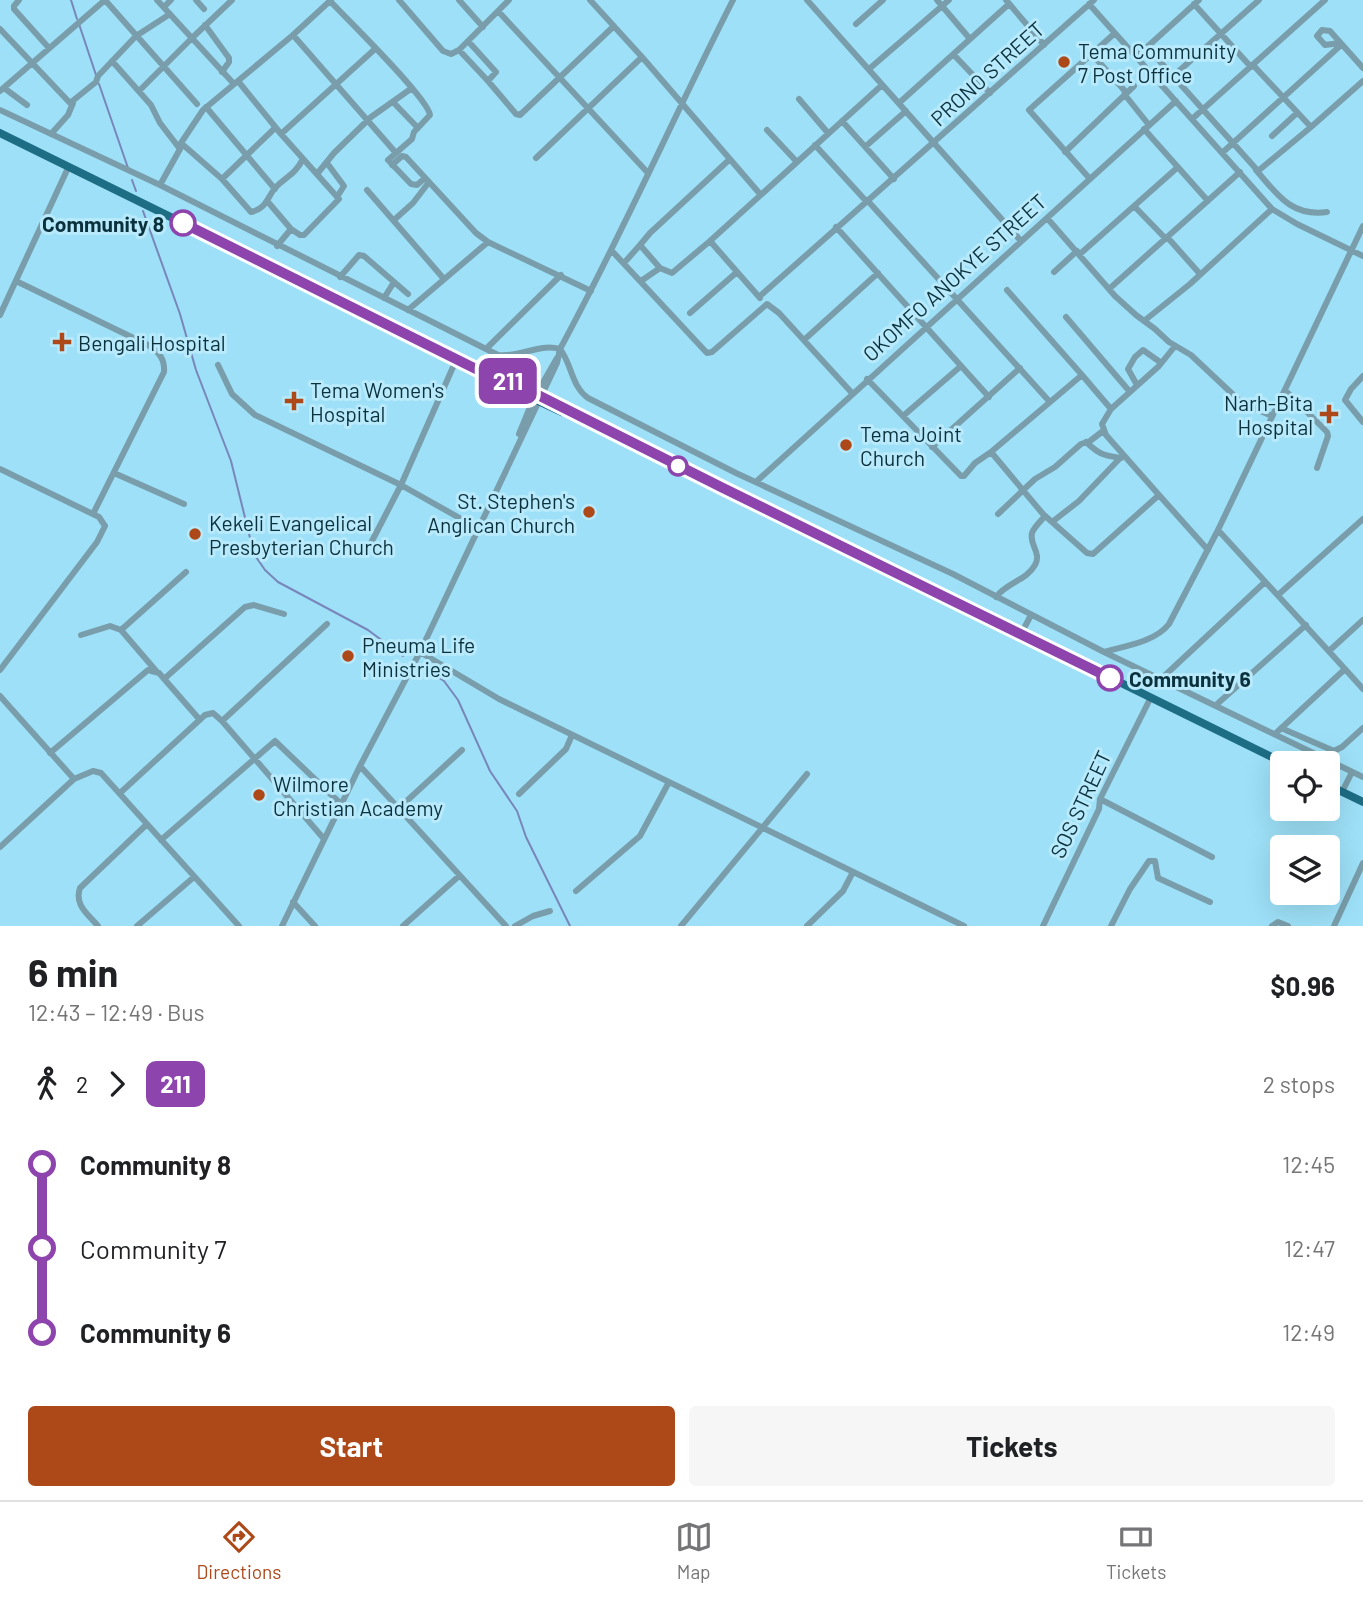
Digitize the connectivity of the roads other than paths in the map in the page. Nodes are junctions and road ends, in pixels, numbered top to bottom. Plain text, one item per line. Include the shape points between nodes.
1 (19, 0) edge
2 (105, 0) edge
3 (171, 0) edge
4 (196, 0) edge
5 (232, 0) edge
6 (330, 0) edge
7 (398, 0) edge
8 (459, 0) edge
9 (509, 0) edge
10 (590, 0) edge
11 (733, 0) edge
12 (807, 0) edge
13 (883, 0) edge
14 (949, 0) edge
15 (1259, 0) edge
16 (1325, 0) edge
17 (1007, 2) edge
18 (1092, 2) edge
19 (1197, 2) edge
20 (161, 3) edge
21 (940, 3) edge
22 (204, 9) dead end
23 (498, 11) junction
24 (170, 14) junction
25 (856, 24) dead end
26 (205, 25) junction
27 (614, 26) junction
28 (483, 27) junction
29 (0, 29) edge
30 (1115, 33) junction
31 (1221, 34) junction
32 (293, 35) junction
33 (136, 36) junction
34 (192, 38) junction
35 (970, 39) junction
36 (468, 41) junction
37 (1044, 45) junction
38 (1147, 47) junction
39 (49, 48) junction
40 (375, 49) junction
41 (459, 50) junction
42 (1091, 53) junction
43 (954, 55) junction
44 (642, 57) junction
45 (1136, 57) junction
46 (112, 61) junction
47 (33, 64) junction
48 (163, 65) junction
49 (1252, 66) junction
50 (1363, 68) edge
51 (869, 69) junction
52 (222, 72) junction
53 (1173, 77) junction
54 (561, 78) junction
55 (488, 81) junction
56 (1363, 81) edge
57 (236, 82) junction
58 (336, 85) junction
59 (882, 85) junction
60 (1135, 86) dead end
61 (1162, 86) junction
62 (412, 88) junction
63 (2, 89) edge
64 (140, 90) junction
65 (990, 93) junction
66 (1125, 95) junction
67 (1283, 97) junction
68 (799, 99) dead end
69 (681, 101) junction
70 (1176, 101) junction
71 (393, 102) junction
72 (73, 103) junction
73 (899, 103) junction
74 (27, 104) dead end
75 (197, 104) dead end
76 (206, 107) junction
77 (589, 109) junction
78 (0, 110) edge
79 (1202, 110) junction
80 (906, 111) junction
81 (1297, 113) junction
82 (1192, 120) junction
83 (367, 121) junction
84 (842, 121) junction
85 (1147, 127) junction
86 (1311, 127) junction
87 (418, 128) junction
88 (767, 130) dead end
89 (279, 132) junction
90 (0, 133) edge
91 (828, 133) junction
92 (51, 134) junction
93 (1272, 136) dead end
94 (934, 143) junction
95 (1232, 143) junction
96 (815, 145) junction
97 (181, 146) junction
98 (866, 146) junction
99 (1065, 152) junction
100 (396, 153) junction
101 (1222, 153) junction
102 (245, 155) junction
103 (536, 158) dead end
104 (303, 159) junction
105 (730, 159) junction
106 (797, 162) junction
107 (327, 163) junction
108 (392, 165) junction
109 (68, 167) junction
110 (1178, 167) junction
111 (1256, 170) junction
112 (1240, 172) junction
113 (648, 173) junction
114 (317, 174) junction
115 (222, 179) junction
116 (894, 179) junction
117 (1090, 179) junction
118 (427, 180) junction
119 (160, 185) junction
120 (275, 189) junction
121 (367, 190) dead end
122 (760, 194) junction
123 (337, 197) junction
124 (867, 201) junction
125 (1208, 201) junction
126 (268, 202) junction
127 (1135, 207) junction
128 (1272, 209) junction
129 (1327, 212) dead end
130 (1047, 218) junction
131 (394, 220) junction
132 (1363, 226) edge
133 (836, 227) junction
134 (291, 229) junction
135 (1167, 239) junction
136 (710, 240) junction
137 (1021, 240) junction
138 (488, 242) junction
139 (277, 246) junction
140 (640, 246) junction
141 (1350, 250) junction
142 (612, 251) junction
143 (1079, 253) junction
144 (1363, 256) edge
145 (624, 263) junction
146 (660, 268) junction
147 (737, 272) junction
148 (1054, 272) dead end
149 (878, 273) junction
150 (1200, 274) junction
151 (562, 275) junction
152 (340, 277) junction
153 (444, 279) junction
154 (16, 281) junction
155 (641, 281) junction
156 (394, 282) junction
157 (1109, 289) junction
158 (1007, 290) dead end
159 (591, 291) junction
160 (408, 294) dead end
161 (759, 297) junction
162 (384, 298) junction
163 (958, 298) junction
164 (767, 304) junction
165 (408, 310) junction
166 (690, 313) dead end
167 (0, 315) edge
168 (1066, 317) dead end
169 (1143, 321) junction
170 (925, 327) junction
171 (804, 340) junction
172 (1175, 346) junction
173 (487, 348) junction
174 (560, 349) junction
175 (457, 358) junction
176 (1160, 362) junction
177 (218, 365) dead end
178 (961, 366) junction
179 (1020, 368) junction
180 (1082, 374) junction
181 (1363, 376) edge
182 (867, 379) junction
183 (1137, 385) junction
184 (1285, 390) junction
185 (1130, 392) junction
186 (852, 393) junction
187 (989, 397) junction
188 (537, 398) junction
189 (1049, 401) junction
190 (1111, 409) junction
191 (903, 416) junction
192 (1272, 416) junction
193 (1363, 422) edge
194 (1103, 431) junction
195 (1086, 442) junction
196 (932, 447) junction
197 (991, 452) junction
198 (1122, 456) junction
199 (0, 468) edge
200 (1317, 468) dead end
201 (114, 473) junction
202 (757, 481) junction
203 (401, 485) junction
204 (1024, 488) junction
205 (1159, 495) junction
206 (184, 504) dead end
207 (93, 514) junction
208 (998, 514) dead end
209 (1045, 516) junction
210 (1363, 519) edge
211 (1052, 522) junction
212 (480, 529) junction
213 (1218, 530) junction
214 (372, 541) dead end
215 (1208, 550) junction
216 (186, 572) dead end
217 (1265, 582) junction
218 (1278, 594) junction
219 (996, 597) junction
220 (284, 614) dead end
221 (1031, 615) junction
222 (1363, 620) edge
223 (327, 624) dead end
224 (1306, 625) junction
225 (121, 629) junction
226 (1021, 634) junction
227 (81, 635) dead end
228 (1329, 650) junction
229 (420, 652) junction
230 (1104, 652) junction
231 (1345, 669) junction
232 (0, 670) edge
233 (161, 676) junction
234 (1161, 679) junction
235 (1363, 689) edge
236 (0, 696) edge
237 (1151, 697) junction
238 (1216, 705) junction
239 (200, 720) junction
240 (222, 721) junction
241 (1281, 728) junction
242 (1363, 728) edge
243 (1275, 734) junction
244 (572, 735) junction
245 (462, 750) dead end
246 (50, 753) junction
247 (1270, 756) edge
248 (254, 758) junction
249 (360, 766) junction
250 (1352, 772) junction
251 (807, 774) dead end
252 (1363, 777) edge
253 (74, 779) junction
254 (669, 782) junction
255 (1342, 792) joint
256 (120, 793) junction
257 (519, 794) dead end
258 (1100, 799) junction
259 (1363, 802) edge
260 (341, 804) junction
261 (398, 809) junction
262 (146, 825) junction
263 (762, 828) junction
264 (324, 839) junction
265 (161, 840) junction
266 (0, 847) edge
267 (1212, 857) dead end
268 (1363, 863) edge
269 (853, 872) junction
270 (459, 876) junction
271 (194, 877) junction
272 (576, 891) dead end
273 (293, 902) junction
274 (1210, 902) dead end
275 (550, 911) dead end
276 (808, 925) edge
277 (98, 926) edge
278 (137, 926) edge
279 (239, 926) edge
280 (282, 926) edge
281 (315, 926) edge
282 (403, 926) edge
283 (506, 926) edge
284 (515, 926) edge
285 (681, 926) edge
286 (964, 926) edge
287 (1043, 926) edge
288 (1111, 926) edge
289 (1272, 926) edge
290 (1288, 926) edge
291 (1334, 926) edge

1 - 39 street via 14,9
2 - 33 street
2 - 39 street
3 - 20 street
4 - 22 street
5 - 26 street
6 - 32 street
6 - 40 street
7 - 41 street via 443,51
8 - 28 street
9 - 23 street
10 - 27 street
11 - 69 street
12 - 51 street
13 - 25 street
14 - 21 street
15 - 31 street
16 - 49 street
17 - 35 street
17 - 37 street
18 - 30 street
18 - 37 street, PRONO STREET
19 - 31 street
19 - 38 street
20 - 24 street
21 - 35 street
21 - 51 street
23 - 28 street
23 - 54 street
24 - 33 street
24 - 34 street
26 - 34 street
26 - 52 street via 229,58
27 - 44 street
27 - 54 street
28 - 36 street
29 - 47 street
30 - 42 street
30 - 45 street
31 - 49 street
31 - 53 street
32 - 57 street
32 - 58 street
33 - 46 street
33 - 48 street
34 - 48 street
34 - 52 street
35 - 43 street
36 - 41 street
36 - 55 street via 496,72
37 - 65 street, PRONO STREET
38 - 45 street
38 - 53 street
39 - 47 street
40 - 58 street
40 - 62 street
41 - 55 street
42 - 66 street
42 - 99 street via 1029,110
43 - 65 street
43 - 73 street
44 - 69 street
44 - 77 street
45 - 61 street
46 - 64 street
46 - 72 street
47 - 63 street
47 - 72 street
48 - 64 street
48 - 75 street
49 - 67 street
49 - 79 street
50 - 67 street via 1340,44
51 - 59 street
52 - 57 street
53 - 61 street
53 - 79 street
54 - 55 street via 518,115
54 - 77 street
56 - 86 street
57 - 76 street
57 - 89 street
58 - 83 street
58 - 89 street
59 - 73 street
59 - 84 street
60 - 66 street
61 - 70 street
62 - 71 street
62 - 87 street via 430,112
63 - 74 street
64 - 97 street
65 - 94 street, PRONO STREET
66 - 85 street
66 - 99 street
67 - 81 street
67 - 95 street
68 - 91 street
69 - 105 street
69 - 113 street
70 - 82 street
70 - 85 street, OKOMFO ANOKYE STREET
71 - 83 street
71 - 87 street
72 - 92 street
73 - 80 street
76 - 97 street
76 - 102 street
77 - 103 street
77 - 113 street
78 - 92 street
79 - 82 street
79 - 95 street
80 - 94 street
80 - 98 street
81 - 86 street
81 - 93 street
82 - 101 street
83 - 100 street
83 - 107 street
84 - 91 street
84 - 98 street
85 - 110 street
85 - 117 street, OKOMFO ANOKYE STREET
86 - 111 street via 1261,171
87 - 100 street
88 - 106 street
89 - 102 street via 275,128
89 - 104 street
90 - 109 main road
91 - 96 street
92 - 119 street
94 - 116 street, PRONO STREET
94 - 137 street
95 - 101 street
95 - 111 street
96 - 106 street
96 - 124 street
97 - 115 street
97 - 119 street
98 - 116 street
99 - 117 street
100 - 108 street via 388,160
101 - 112 street
102 - 115 street
102 - 120 street
104 - 114 street
104 - 120 street via 297,171
105 - 122 street
105 - 140 street
106 - 122 street
107 - 114 street
107 - 123 street via 344,186
108 - 118 street via 414,186
108 - 118 street via 404,155
109 - 154 street
109 - 175 main road
110 - 125 street
110 - 127 street
111 - 129 street via 1285,202 1311,215
112 - 125 street
112 - 128 street
113 - 142 street
114 - 123 street
115 - 126 street via 251,212
116 - 124 street, PRONO STREET
117 - 130 street, OKOMFO ANOKYE STREET
118 - 131 street via 413,203
118 - 138 street
119 - 139 street
120 - 126 street
121 - 131 street
122 - 136 street
123 - 134 street via 338,202 304,235
124 - 133 street, PRONO STREET
124 - 163 street
125 - 135 street
126 - 134 street
127 - 135 street
127 - 143 street
128 - 141 street
128 - 150 street
130 - 137 street, OKOMFO ANOKYE STREET
130 - 143 street
131 - 153 street
132 - 141 street
133 - 149 street
133 - 161 street, PRONO STREET
134 - 139 street
135 - 150 street
135 - 157 street
136 - 146 street via 672,273
136 - 147 street
137 - 163 street, OKOMFO ANOKYE STREET
138 - 151 street
138 - 153 street
139 - 152 street
140 - 145 street
140 - 146 street
141 - 144 street
141 - 184 street
142 - 145 street
142 - 159 street
143 - 148 street
143 - 157 street
145 - 155 street
146 - 155 street
147 - 161 street
147 - 166 street
149 - 170 street
149 - 171 street
150 - 169 street
151 - 159 street
151 - 173 street
152 - 156 street via 359,255
152 - 162 street
153 - 165 street
154 - 167 street
154 - 201 street via 148,345 162,357 164,372
155 - 164 street via 707,353
156 - 160 street
156 - 162 street
157 - 169 street
158 - 180 street
159 - 174 street
161 - 164 street
162 - 165 street
163 - 170 street, OKOMFO ANOKYE STREET
163 - 179 street
164 - 171 street
165 - 173 street
168 - 185 street
169 - 172 street
170 - 178 street
170 - 182 street, OKOMFO ANOKYE STREET
171 - 186 street
172 - 176 street
172 - 192 street via 1245,405
173 - 174 street via 509,357 542,347
174 - 188 street
174 - 202 street via 578,388 588,398
175 - 188 main road
175 - 203 street
176 - 183 street
176 - 183 street via 1143,350 1138,353 1128,369
177 - 203 street via 232,394 255,415
178 - 187 street
178 - 191 street
179 - 187 street
179 - 189 street
180 - 189 street
180 - 190 street
181 - 193 street via 1345,400
182 - 186 street, OKOMFO ANOKYE STREET
182 - 191 street
183 - 185 street
184 - 192 street
184 - 200 street via 1327,432
185 - 190 street
186 - 202 street, OKOMFO ANOKYE STREET
187 - 196 street
188 - 212 street via 523,421
188 - 226 main road
189 - 197 street
190 - 194 street
191 - 196 street
192 - 213 street
194 - 195 street
194 - 198 street
195 - 198 street via 1106,457
195 - 204 street
196 - 197 street via 962,476
197 - 204 street
198 - 205 street
198 - 211 street
199 - 207 street
201 - 206 street
201 - 207 street
202 - 219 street
203 - 212 street
203 - 214 street
204 - 208 street
204 - 209 street
205 - 211 street via 1093,554
205 - 215 street
207 - 232 street via 104,523 102,533
209 - 211 street
209 - 219 street via 1032,531 1034,567
210 - 218 street
212 - 229 street
213 - 215 street
213 - 217 street
215 - 230 street via 1166,628 1150,638
216 - 225 street
217 - 218 street
217 - 234 street
218 - 224 street
219 - 221 street
220 - 233 street via 254,605 245,607
221 - 226 street
221 - 230 street
222 - 228 street
223 - 240 street
224 - 228 street
224 - 238 street
225 - 227 street via 110,626
225 - 233 street
226 - 237 main road
228 - 231 street
229 - 244 street
229 - 249 street
230 - 234 street
231 - 235 street
231 - 241 street
233 - 239 street
233 - 246 street via 152,670 141,674
234 - 238 street
236 - 246 street
237 - 247 main road
237 - 258 street, SOS STREET
238 - 243 street
239 - 240 street via 213,713
239 - 256 street
240 - 248 street
241 - 242 street via 1334,751
241 - 243 street
243 - 250 street
244 - 254 street
244 - 257 street via 566,749
245 - 261 street
246 - 253 street
248 - 260 street via 278,742
248 - 264 street
248 - 265 street
249 - 260 street
249 - 261 street
250 - 252 street
250 - 255 street
251 - 263 street
253 - 256 street via 101,772
253 - 266 street
254 - 263 street
254 - 272 street via 639,836
255 - 259 main road
256 - 262 street
258 - 267 street
258 - 287 street, SOS STREET
260 - 264 street
261 - 270 street
262 - 265 street
262 - 277 street via 80,888 80,905
263 - 269 street
263 - 285 street
264 - 273 street
265 - 271 street
268 - 291 street
269 - 276 street via 843,891
269 - 286 street
270 - 282 street
270 - 283 street
271 - 278 street
271 - 279 street
273 - 280 street
273 - 281 street
274 - 288 street via 1158,878 1155,861 1149,861
275 - 284 street
289 - 290 street via 1278,922

